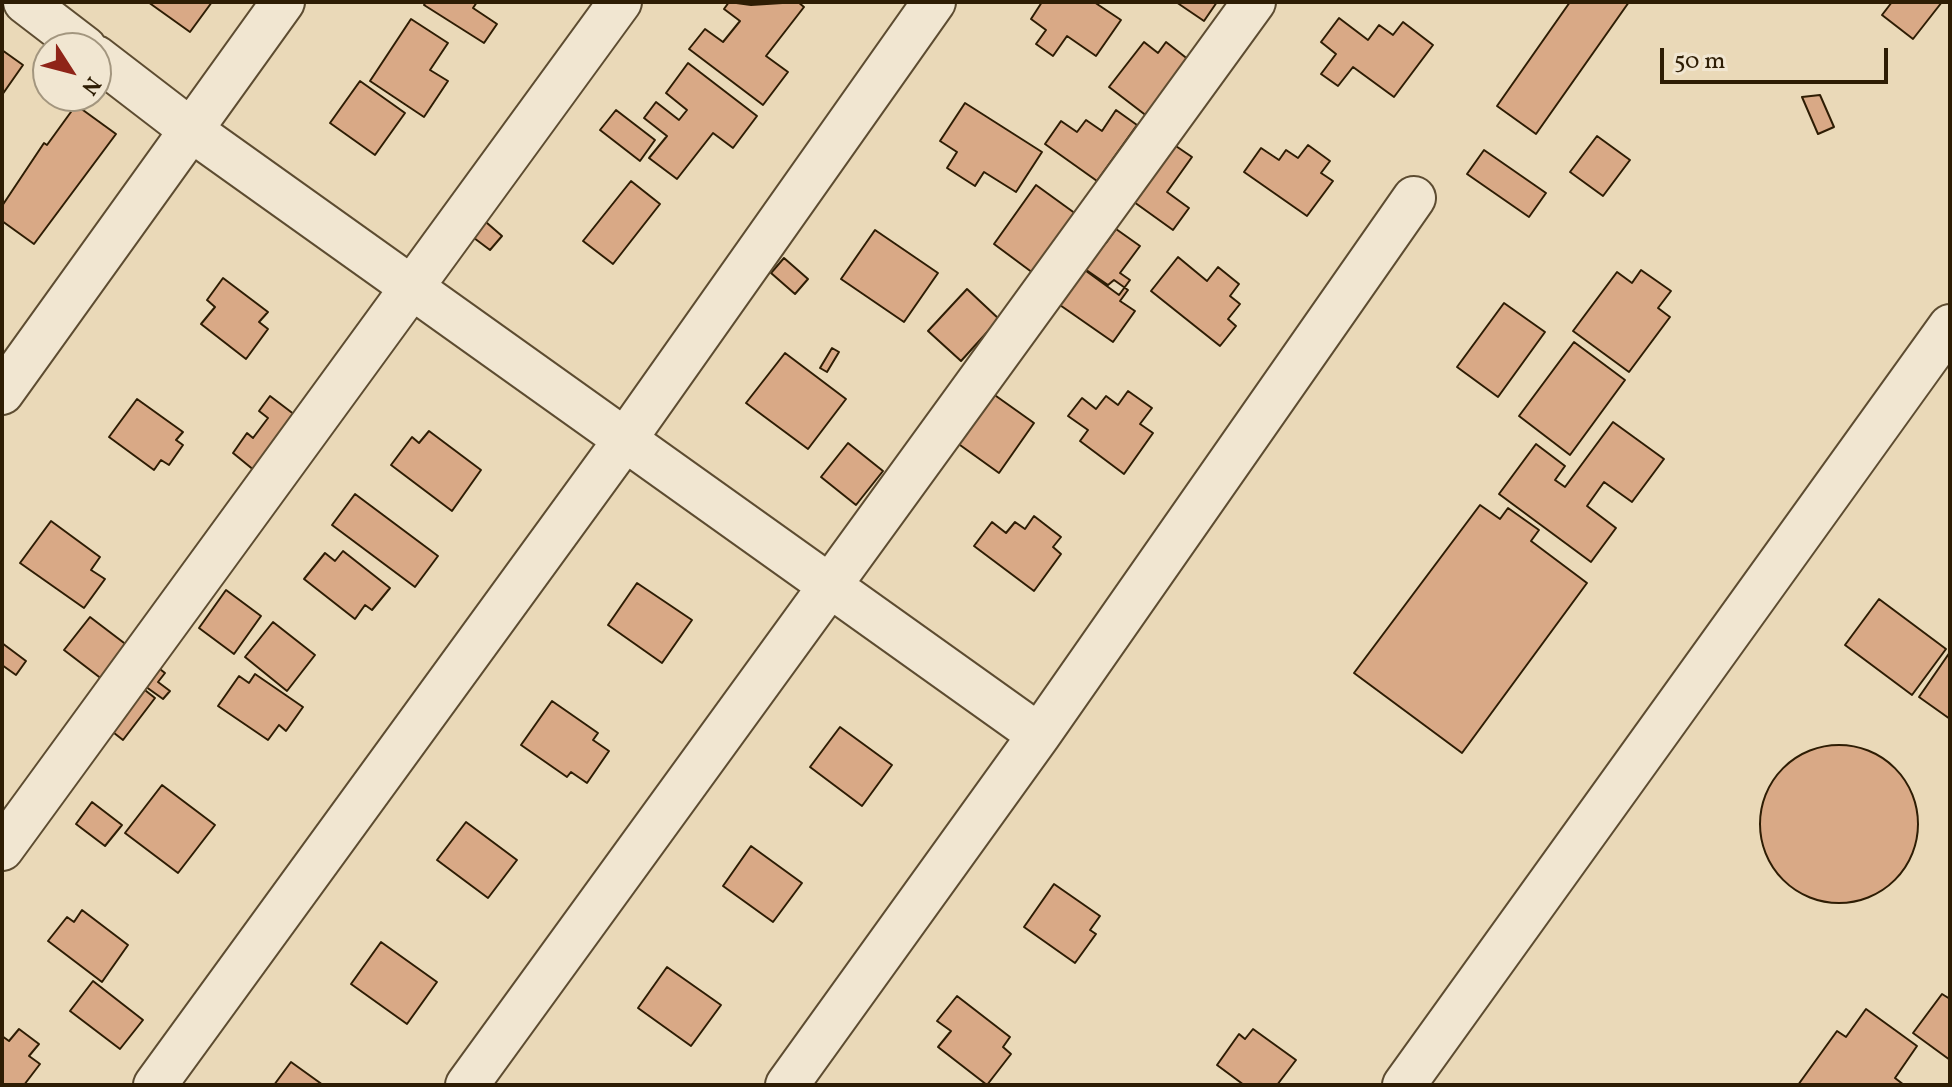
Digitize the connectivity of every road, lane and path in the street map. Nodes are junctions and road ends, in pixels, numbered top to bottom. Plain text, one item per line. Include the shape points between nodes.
1 (25, 2) edge
2 (283, 2) edge
3 (620, 2) edge
4 (934, 2) edge
5 (1254, 2) edge
6 (64, 32) edge
7 (112, 69) edge
8 (191, 130) junction
9 (1414, 198) dead end
10 (411, 288) junction
11 (1950, 326) edge
12 (2, 393) edge
13 (624, 441) junction
14 (830, 588) junction
15 (1039, 735) junction
16 (2, 849) edge
17 (155, 1085) edge
18 (467, 1085) edge
19 (787, 1085) edge
20 (1404, 1085) edge

1 - 6 street
2 - 8 street
3 - 10 street
4 - 13 street
5 - 14 street
7 - 8 street
8 - 10 street
8 - 12 street
9 - 15 street
10 - 13 street
10 - 16 street
11 - 20 street
13 - 14 street
13 - 17 street
14 - 15 street
14 - 18 street
15 - 19 street

